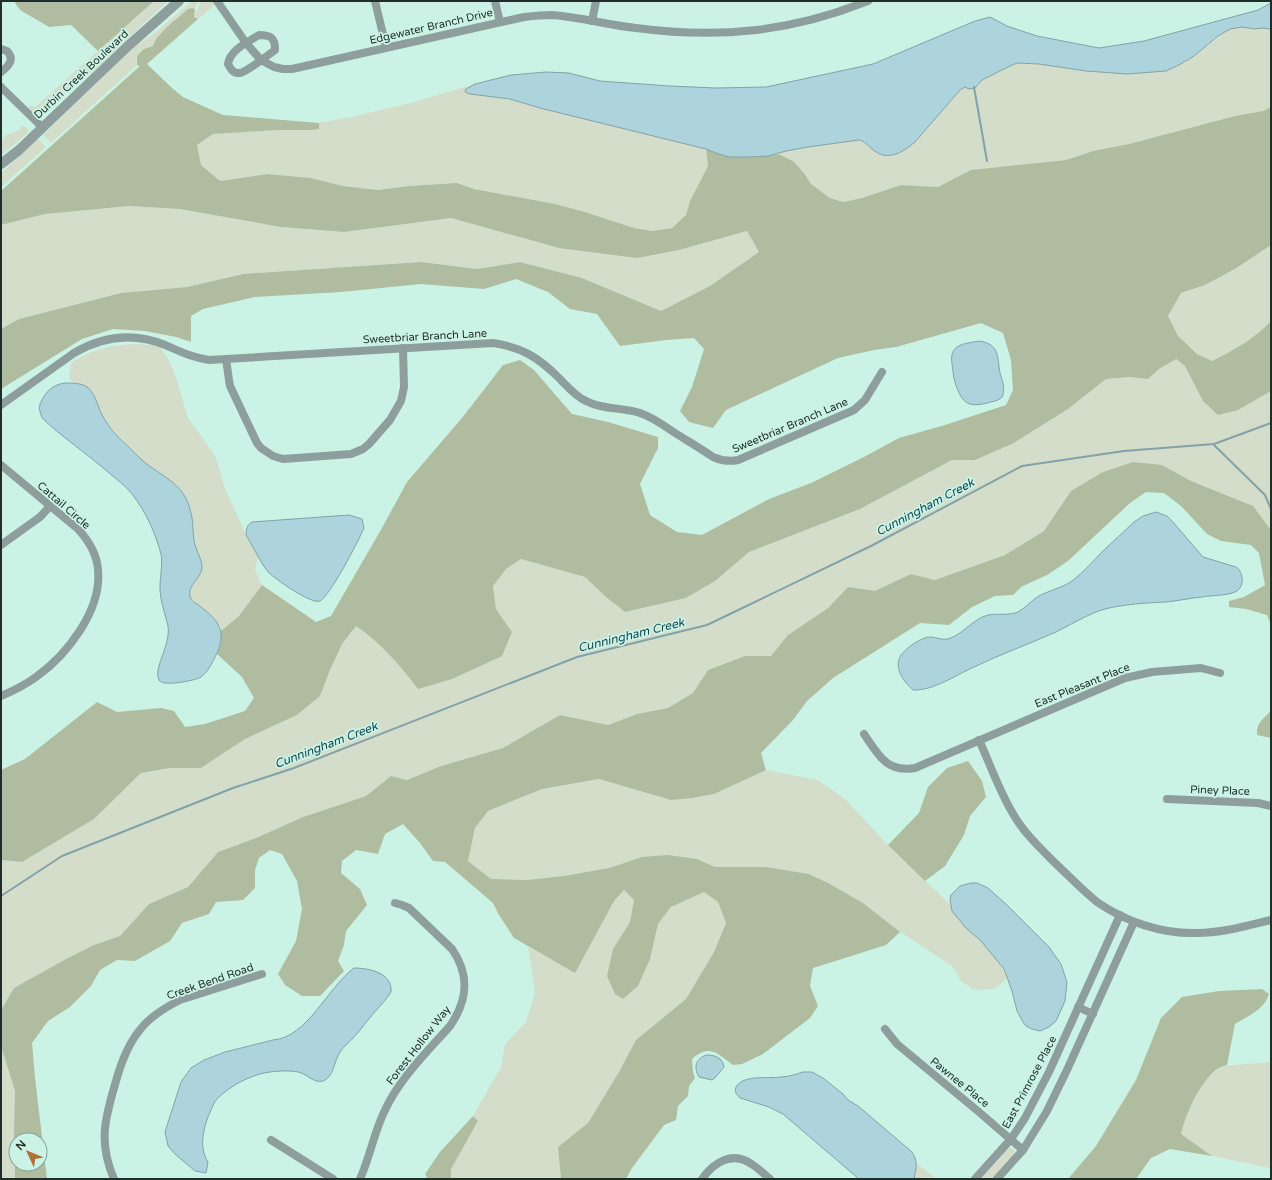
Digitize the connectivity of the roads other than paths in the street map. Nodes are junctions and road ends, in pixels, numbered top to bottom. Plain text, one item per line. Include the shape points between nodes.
1 (179, 1) edge
2 (218, 1) edge
3 (375, 1) edge
4 (495, 1) edge
5 (596, 1) edge
6 (868, 1) edge
7 (592, 21) junction
8 (500, 22) junction
9 (246, 43) junction
10 (386, 47) junction
11 (1, 49) edge
12 (261, 60) junction
13 (1, 72) edge
14 (1, 87) edge
15 (42, 127) junction
16 (1, 164) edge
17 (403, 348) junction
18 (226, 359) junction
19 (882, 372) dead end
20 (1, 405) edge
21 (1, 465) edge
22 (50, 506) junction
23 (1, 545) edge
24 (1220, 673) dead end
25 (1, 696) edge
26 (864, 734) dead end
27 (980, 740) junction
28 (1167, 799) dead end
29 (1271, 806) edge
30 (394, 903) dead end
31 (1120, 915) junction
32 (1271, 920) edge
33 (1134, 922) junction
34 (262, 974) dead end
35 (1078, 1008) junction
36 (1093, 1014) junction
37 (886, 1029) dead end
38 (1011, 1139) junction
39 (271, 1140) dead end
40 (1023, 1150) junction
41 (114, 1179) edge
42 (333, 1179) edge
43 (360, 1179) edge
44 (702, 1179) edge
45 (770, 1179) edge
46 (975, 1179) edge
47 (997, 1179) edge

1 - 15 street, Durbin Creek Boulevard
2 - 9 street, Edgewater Branch Drive
3 - 10 street
4 - 8 street
5 - 7 street
6 - 7 street, Edgewater Branch Drive via 798,24 741,32 680,33
7 - 8 street, Edgewater Branch Drive via 547,15
8 - 10 street, Edgewater Branch Drive
9 - 12 street, Edgewater Branch Drive
9 - 12 street via 259,35 271,37 275,43 275,50
9 - 12 street via 229,58 228,64 232,71 239,73 248,70
10 - 12 street, Edgewater Branch Drive via 283,69
11 - 13 street via 7,51 11,62
14 - 15 street
15 - 16 street, Durbin Creek Boulevard
17 - 18 street, Sweetbriar Branch Lane
17 - 18 street via 404,387 396,411 363,449 343,455 283,458 266,453 257,443 230,386
17 - 19 street, Sweetbriar Branch Lane via 486,343 524,351 546,365 575,394 586,401 650,417 713,457 726,461 738,460 854,410 865,400
18 - 20 street, Sweetbriar Branch Lane via 198,358 152,340 122,337 108,339 74,353
21 - 22 street, Cattail Circle
22 - 23 street via 36,520
22 - 25 street, Cattail Circle via 78,529 94,552 98,574 95,599 82,627 59,657 28,683
24 - 27 street, East Pleasant Place via 1201,668 1132,676
26 - 27 street, East Pleasant Place via 880,758 886,763 907,770
27 - 31 street via 1004,796 1025,832 1084,891
28 - 29 street, Piney Place via 1258,803
30 - 43 street, Forest Hollow Way via 409,908 458,956 463,969 465,992 456,1018 408,1073 394,1094 377,1127
31 - 33 street
31 - 35 street, East Primrose Place
32 - 33 street via 1230,930 1196,934 1161,930
33 - 36 street
34 - 41 street, Creek Bend Road via 170,1005 146,1022 134,1038 126,1051 105,1122 106,1156
35 - 36 street
35 - 38 street, East Primrose Place via 1047,1075
36 - 40 street via 1047,1111
37 - 38 street, Pawnee Place via 897,1044
38 - 40 street, Pawnee Place
38 - 46 street, East Primrose Place
39 - 42 street
40 - 47 street
44 - 45 street via 716,1164 732,1158 753,1164

